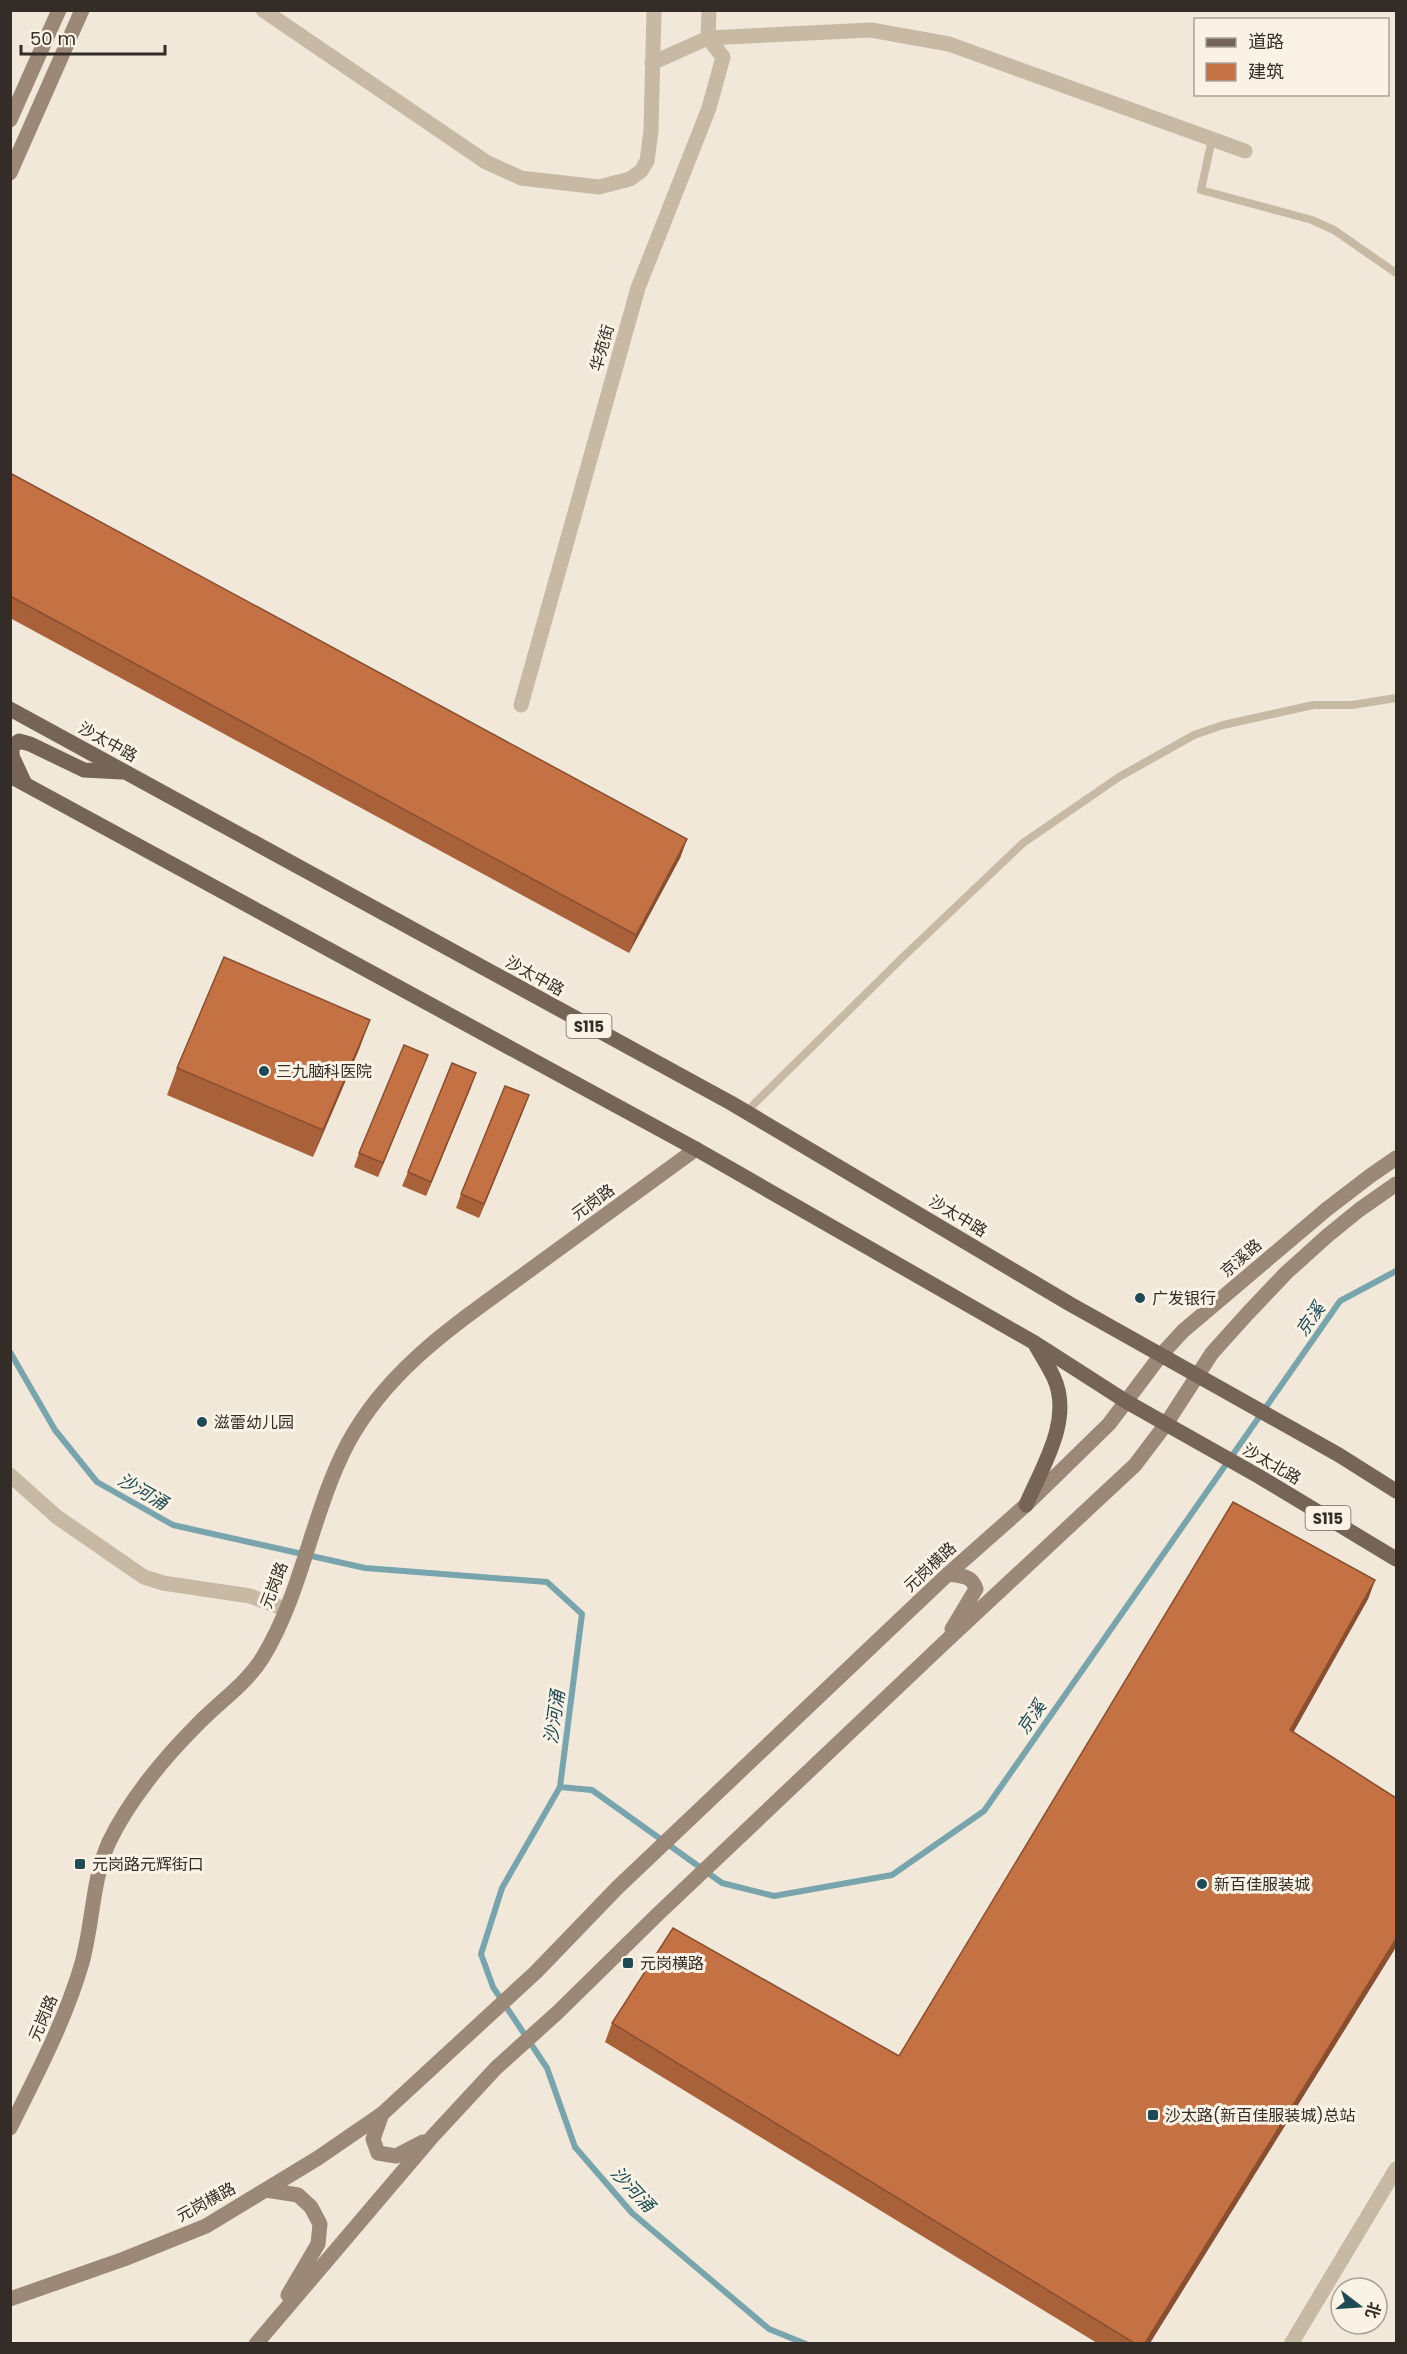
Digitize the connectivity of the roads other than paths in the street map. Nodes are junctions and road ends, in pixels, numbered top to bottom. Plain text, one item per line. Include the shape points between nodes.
1 (59, 10) edge
2 (82, 10) edge
3 (263, 10) edge
4 (654, 10) edge
5 (709, 10) edge
6 (708, 38) junction
7 (652, 63) junction
8 (10, 120) edge
9 (1212, 139) junction
10 (1245, 151) dead end
11 (10, 173) edge
12 (1396, 273) edge
13 (1396, 698) edge
14 (521, 705) dead end
15 (10, 709) edge
16 (125, 772) junction
17 (10, 776) edge
18 (26, 784) junction
19 (746, 1112) junction
20 (696, 1149) junction
21 (1396, 1158) edge
22 (1396, 1184) edge
23 (1035, 1343) junction
24 (1161, 1355) junction
25 (1197, 1375) junction
26 (1127, 1402) junction
27 (1166, 1424) junction
28 (10, 1476) edge
29 (1396, 1491) edge
30 (1026, 1505) junction
31 (1396, 1559) edge
32 (948, 1574) junction
33 (285, 1609) junction
34 (943, 1644) junction
35 (381, 2114) junction
36 (10, 2128) edge
37 (432, 2137) junction
38 (1394, 2180) edge
39 (266, 2190) junction
40 (10, 2299) edge
41 (261, 2338) edge
42 (1291, 2343) edge

1 - 8 main road
2 - 11 main road
3 - 7 street via 486,162 521,178 599,186 630,179 642,171 651,131
4 - 7 street
5 - 6 street
6 - 7 street
6 - 9 street via 871,30 949,44
6 - 14 street, 华苑街 via 723,57 709,108 638,288
9 - 10 street
9 - 12 lane via 1201,190 1312,220 1334,230
13 - 19 lane via 1352,705 1313,705 1223,725 1194,735 1119,777 1023,843
15 - 16 main road, 沙太中路 / S115
16 - 18 main road via 84,770 19,741 12,747 12,756
16 - 19 main road, 沙太中路 / S115
17 - 18 main road, S115
18 - 20 main road, S115
19 - 24 main road, 沙太中路 / S115
20 - 23 main road, S115
20 - 33 main road, 元岗路 via 447,1331 398,1373 347,1444
21 - 24 main road, 京溪路 via 1286,1243 1183,1331
22 - 25 main road via 1359,1210 1286,1273 1212,1353
23 - 26 main road, S115
23 - 30 main road via 1055,1380 1061,1411 1052,1446
24 - 25 main road, S115
24 - 26 main road, 京溪路
25 - 27 main road
25 - 29 main road, S115
26 - 27 main road, 沙太北路 / S115
26 - 30 main road, 元岗横路
27 - 31 main road, 沙太北路 / S115
27 - 34 main road via 1135,1465
28 - 33 street via 57,1517 144,1577 250,1596
30 - 32 main road, 元岗横路
32 - 34 main road via 967,1577 976,1589
32 - 35 main road, 元岗横路 via 618,1887 536,1972
33 - 36 main road, 元岗路 via 251,1674 174,1748 128,1809 109,1842 98,1875 89,1935 75,1986
34 - 37 main road via 496,2068
35 - 37 main road via 373,2139 378,2153 396,2156
35 - 39 main road, 元岗横路
37 - 41 main road
38 - 42 street
39 - 40 main road, 元岗横路 via 206,2226
39 - 41 main road via 298,2195 311,2207 320,2224 318,2244

